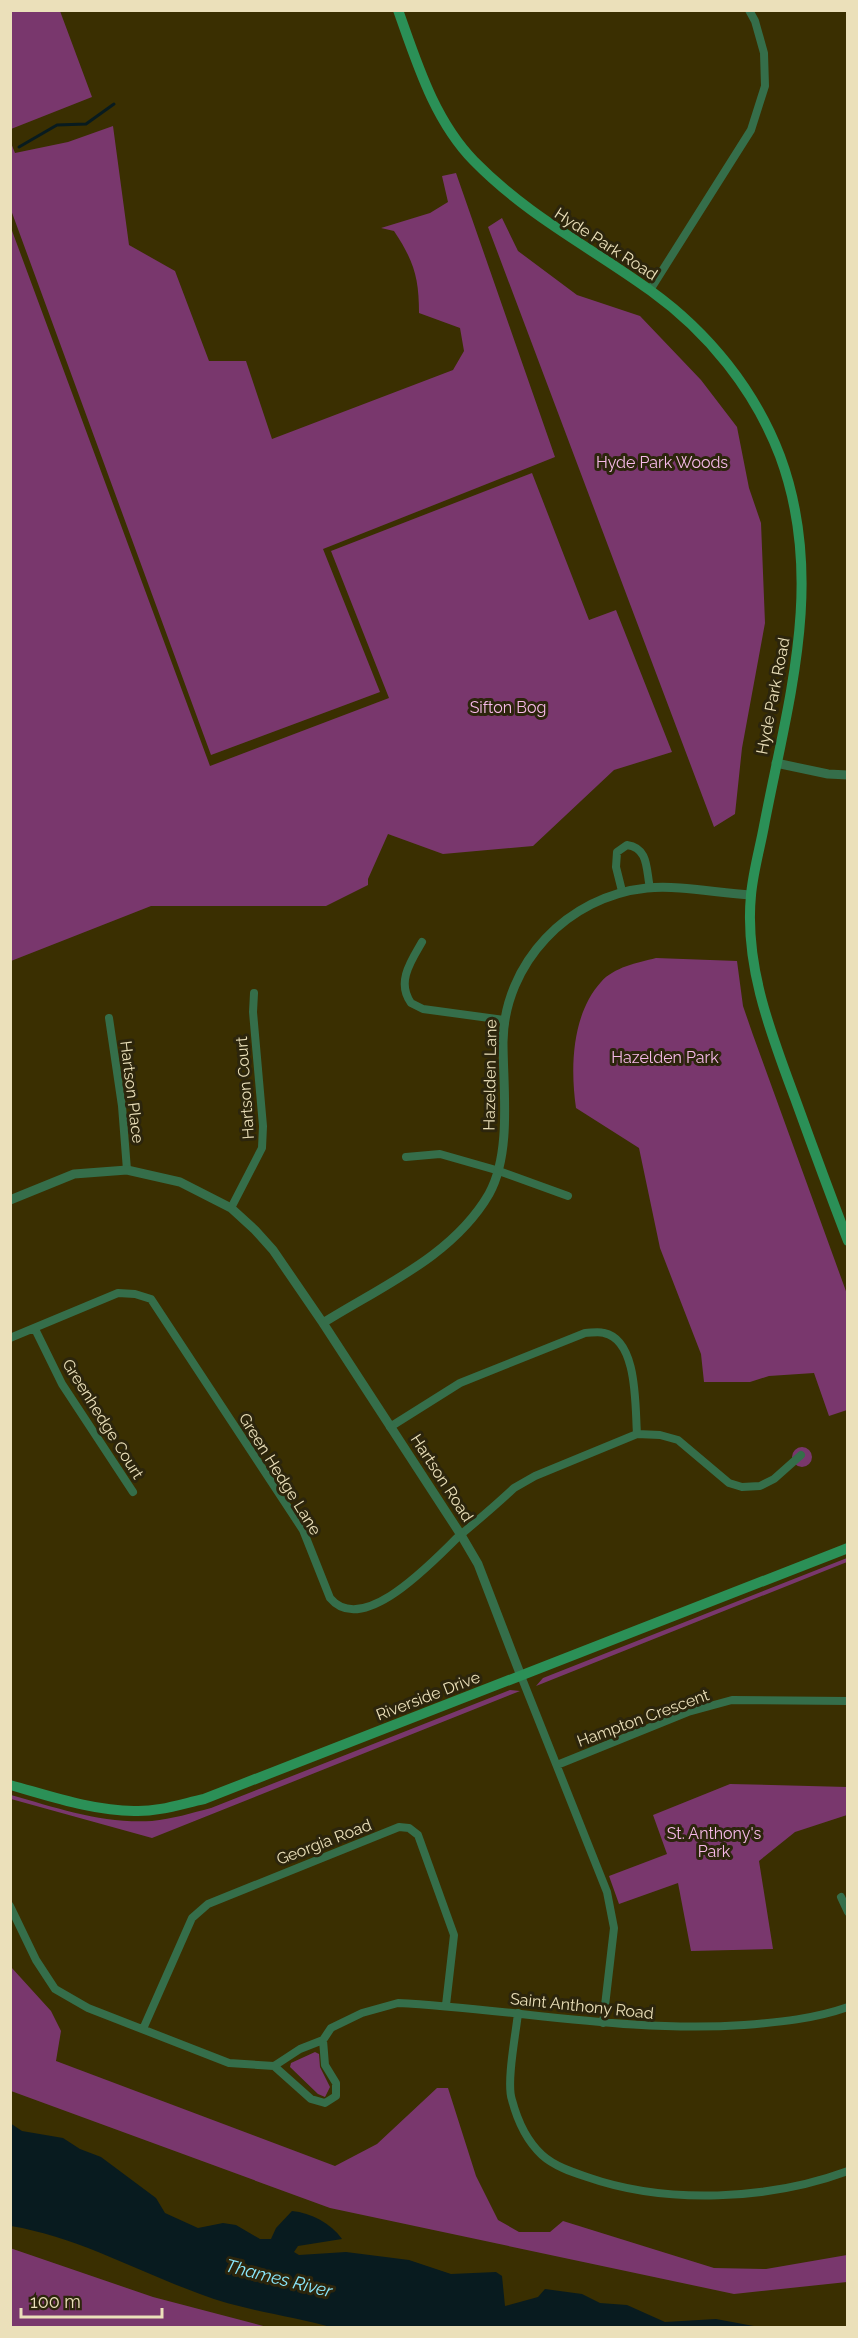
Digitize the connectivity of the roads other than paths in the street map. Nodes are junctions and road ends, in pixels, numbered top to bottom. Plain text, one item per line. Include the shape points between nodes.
1 (398, 10) edge
2 (749, 10) edge
3 (650, 290) junction
4 (776, 763) junction
5 (848, 775) edge
6 (650, 888) junction
7 (622, 891) junction
8 (751, 895) junction
9 (423, 942) dead end
10 (254, 993) dead end
11 (109, 1018) dead end
12 (504, 1020) junction
13 (406, 1157) dead end
14 (127, 1170) junction
15 (496, 1170) junction
16 (568, 1196) dead end
17 (10, 1200) edge
18 (231, 1208) junction
19 (848, 1241) edge
20 (323, 1323) junction
21 (35, 1329) junction
22 (10, 1338) edge
23 (390, 1427) junction
24 (637, 1434) junction
25 (801, 1455) dead end
26 (133, 1492) dead end
27 (461, 1535) junction
28 (848, 1548) edge
29 (521, 1676) junction
30 (848, 1701) edge
31 (557, 1765) junction
32 (10, 1785) edge
33 (842, 1897) dead end
34 (10, 1906) edge
35 (848, 1912) edge
36 (446, 2005) junction
37 (848, 2007) edge
38 (518, 2013) junction
39 (603, 2023) junction
40 (143, 2029) junction
41 (323, 2040) junction
42 (274, 2066) junction
43 (848, 2171) edge

1 - 3 main road, Hyde Park Road via 427,90 472,159 521,205
2 - 3 street via 764,53 765,86 751,130
3 - 4 main road, Hyde Park Road via 699,333 735,374 768,428 788,481 802,553 800,646
4 - 5 street
4 - 8 main road, Hyde Park Road
6 - 7 street, Hazelden Lane
6 - 7 street via 645,856 636,846 627,845 617,852
6 - 8 street, Hazelden Lane
7 - 12 street, Hazelden Lane via 561,924 532,952 510,994
8 - 19 main road, Hyde Park Road via 754,962 765,1014
9 - 12 street via 409,963 403,985 411,1003 423,1009
10 - 18 street, Hartson Court via 262,1148
11 - 14 street, Hartson Place
12 - 15 street, Hazelden Lane via 504,1142
13 - 15 street via 440,1154
14 - 17 street, Hartson Road via 74,1174
14 - 18 street, Hartson Road via 180,1182
15 - 16 street
15 - 20 street, Hazelden Lane via 490,1191 472,1219 445,1247
18 - 20 street, Hartson Road via 273,1251
20 - 23 street, Hartson Road
21 - 22 street, Green Hedge Lane
21 - 26 street, Greenhedge Court via 62,1384
21 - 27 street, Green Hedge Lane via 118,1293 151,1299 303,1530 336,1606 354,1610 399,1592
23 - 24 street via 460,1383 585,1333 603,1333 615,1338 628,1353
23 - 27 street, Hartson Road
24 - 25 street, Green Hedge Lane via 678,1440 729,1483 742,1487 759,1486 774,1479
24 - 27 street, Green Hedge Lane via 514,1488
27 - 29 street, Hartson Road via 478,1564
28 - 29 main road, Riverside Drive
29 - 31 street, Hartson Road
29 - 32 main road, Riverside Drive via 204,1799 162,1809 134,1811 77,1803
30 - 31 street, Hampton Crescent via 732,1700 688,1712
31 - 39 street, Hartson Road via 607,1892 614,1928
33 - 35 street
34 - 40 street via 55,1989 88,2008
36 - 38 street, Saint Anthony Road
36 - 40 street, Georgia Road via 454,1935 418,1835 399,1827 208,1904 192,1918
36 - 41 street, Saint Anthony Road via 398,2003 362,2013 331,2028
37 - 39 street, Saint Anthony Road via 821,2016 719,2027
38 - 39 street, Saint Anthony Road
38 - 43 street via 510,2097 524,2131 543,2156 567,2170 609,2185 672,2196 775,2191 813,2184
40 - 42 street via 229,2063
41 - 42 street, Saint Anthony Road
41 - 42 street via 325,2065 336,2084 336,2096 325,2103 311,2099

